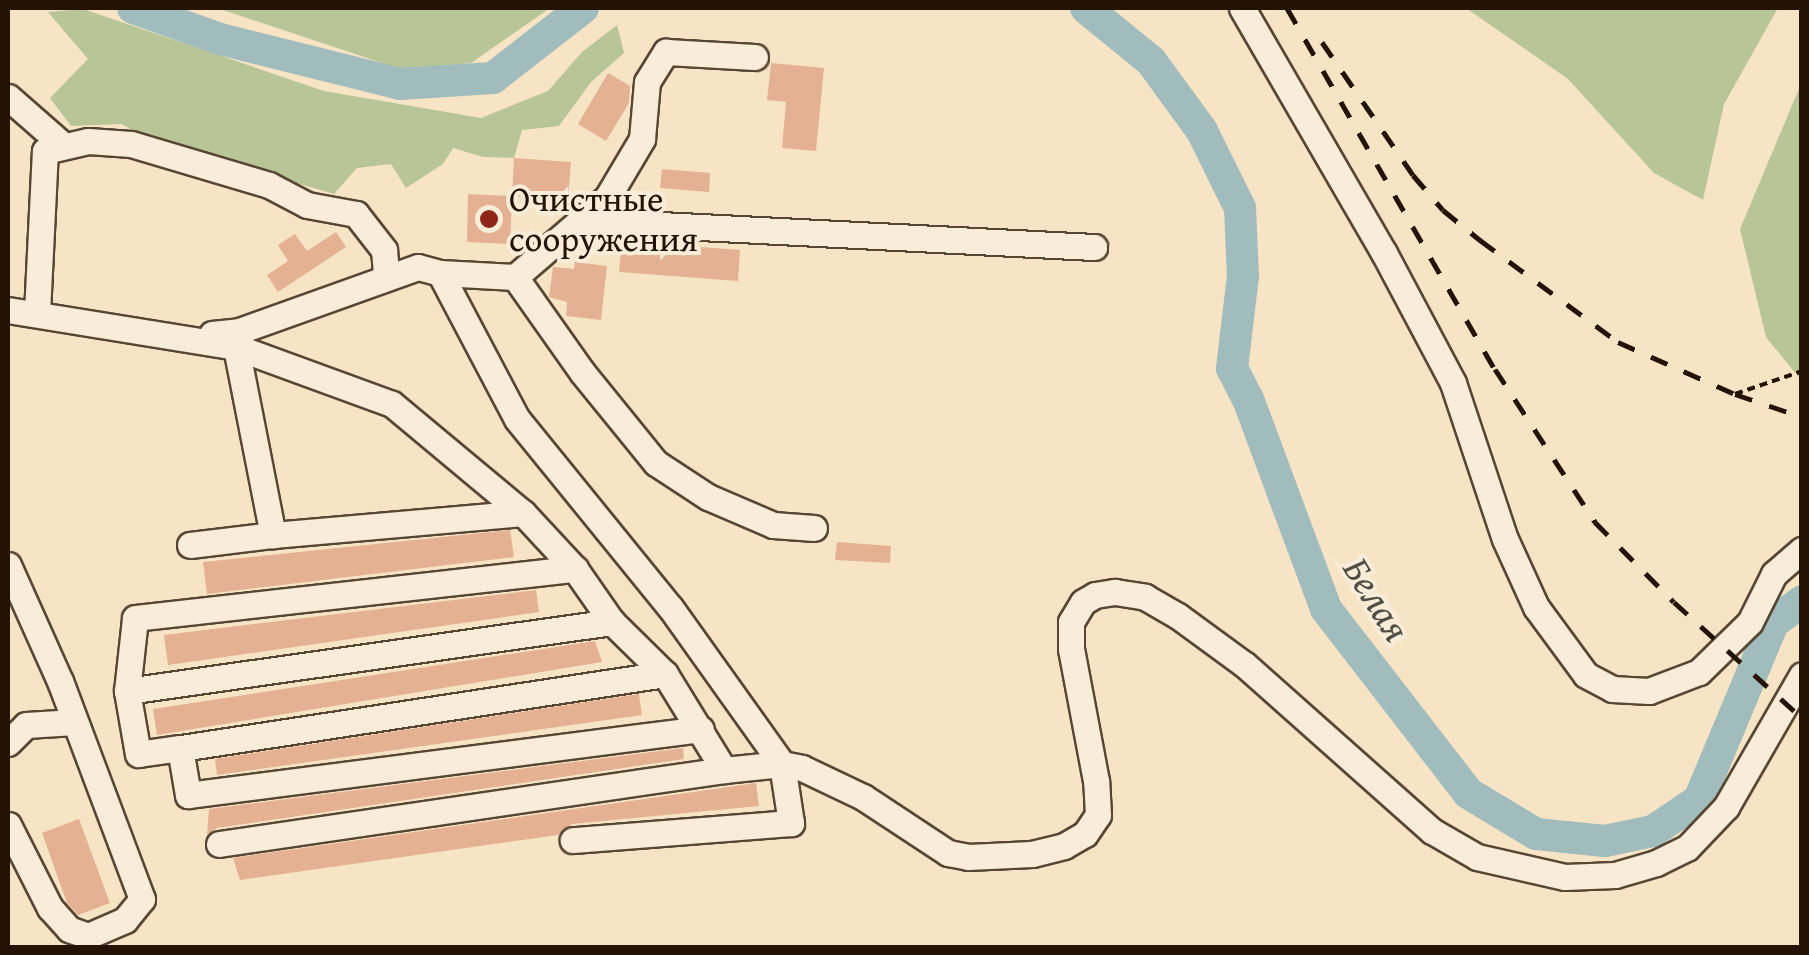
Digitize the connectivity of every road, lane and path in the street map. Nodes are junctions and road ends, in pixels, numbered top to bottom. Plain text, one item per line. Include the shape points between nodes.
1 (1242, 8) edge
2 (755, 57) dead end
3 (8, 97) edge
4 (64, 146) junction
5 (582, 221) junction
6 (1094, 247) dead end
7 (440, 274) junction
8 (386, 275) junction
9 (514, 277) junction
10 (8, 310) edge
11 (37, 313) junction
12 (192, 336) junction
13 (236, 346) junction
14 (1802, 371) edge
15 (1735, 394) dead end
16 (523, 513) junction
17 (814, 528) dead end
18 (273, 534) junction
19 (190, 545) dead end
20 (1802, 550) edge
21 (8, 565) edge
22 (575, 568) junction
23 (612, 622) junction
24 (665, 674) junction
25 (1802, 675) edge
26 (127, 691) junction
27 (74, 722) junction
28 (701, 729) junction
29 (8, 743) edge
30 (180, 748) junction
31 (782, 764) junction
32 (724, 770) junction
33 (8, 826) edge
34 (573, 840) dead end
35 (219, 844) dead end

1 - 20 street via 1453,383 1520,573 1536,607 1586,675 1612,689 1649,691 1699,672 1750,622 1774,574
2 - 5 street via 666,52 646,82 642,139 607,198
3 - 4 street
4 - 8 street via 131,144 268,185 307,205 356,214 384,250
4 - 11 street via 45,151
5 - 6 street
5 - 9 street
7 - 8 street via 418,267
7 - 9 street
7 - 31 street via 517,419 670,607
8 - 12 street via 239,332
9 - 17 street via 656,463 708,497 773,525
10 - 11 street
11 - 12 street
12 - 13 street
13 - 16 street via 392,404
13 - 18 street
14 - 15 path
16 - 18 street
16 - 22 street
18 - 19 street
21 - 27 street
22 - 23 street
22 - 26 street via 136,618
23 - 24 street
23 - 26 street
24 - 28 street
24 - 30 street
25 - 31 street via 1707,829 1687,848 1615,875 1565,878 1477,858 1432,831 1245,665 1145,597 1115,592 1082,602 1071,622 1098,815 1086,834 1064,846 998,857 948,853 863,797
26 - 30 street via 138,754
27 - 29 street via 26,725
27 - 33 street via 142,898 125,920 88,936 69,929 50,908
28 - 30 street via 188,795
28 - 32 street
31 - 32 street
31 - 34 street via 791,823
32 - 35 street

